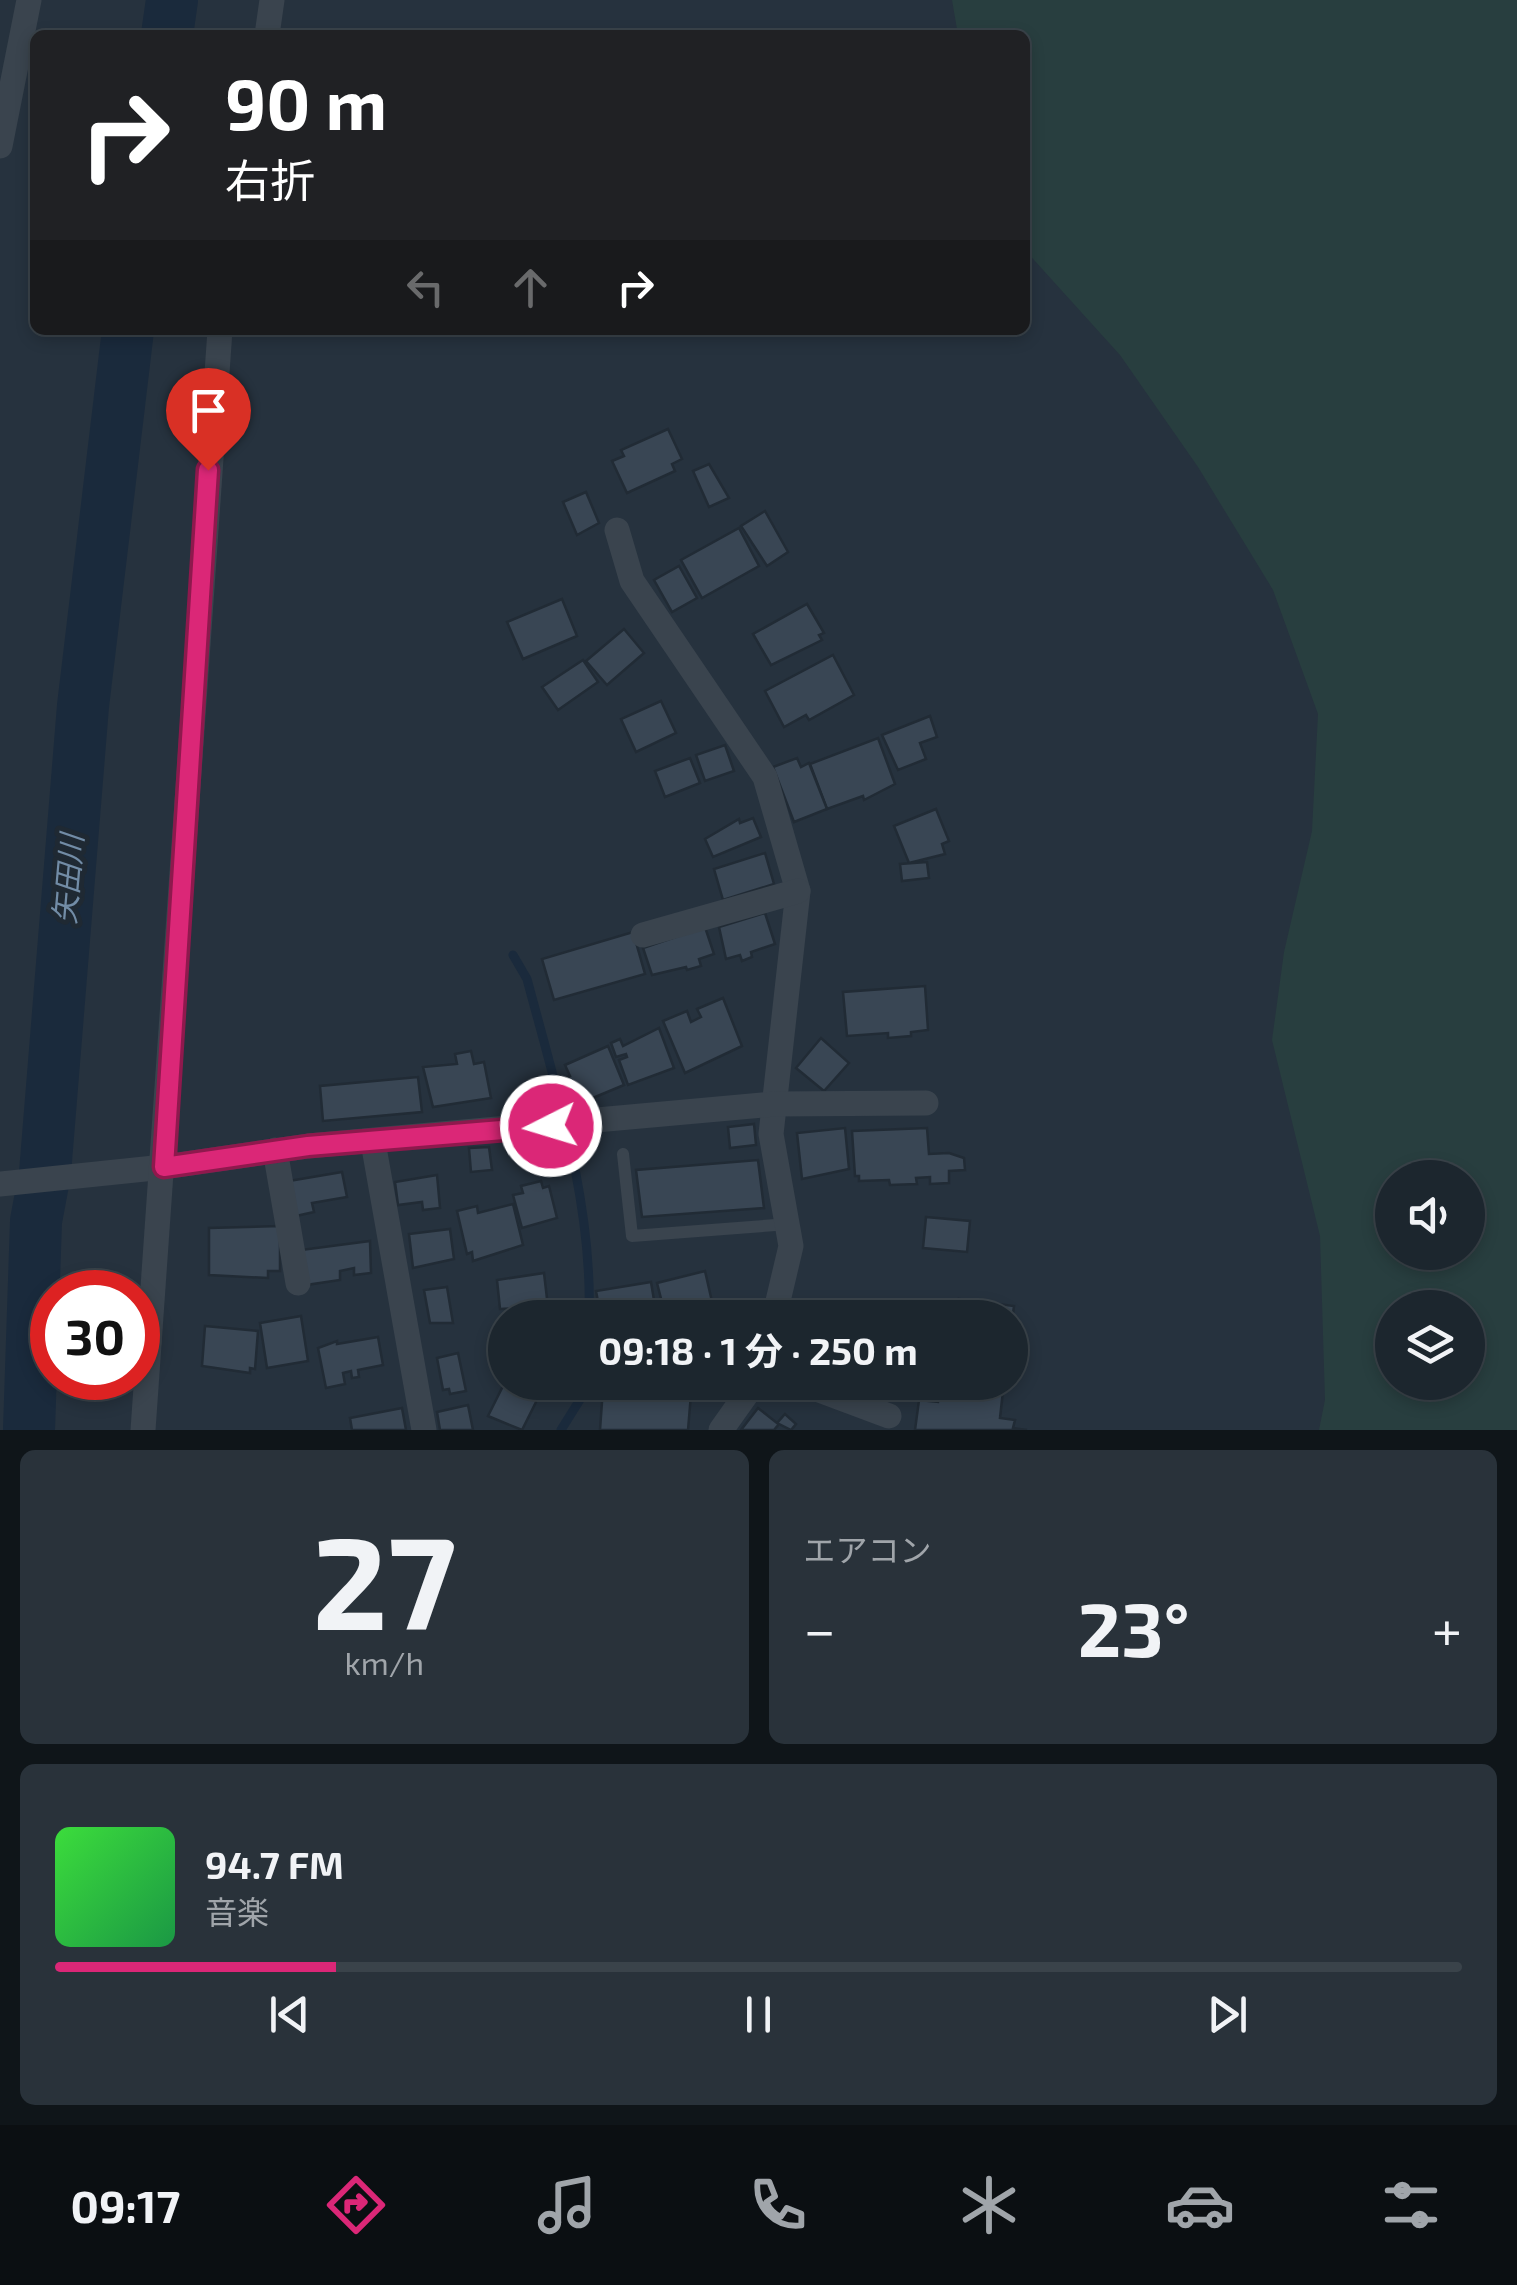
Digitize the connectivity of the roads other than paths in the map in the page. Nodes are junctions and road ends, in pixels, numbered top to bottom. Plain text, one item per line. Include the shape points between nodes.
1 (1, 0) edge
2 (272, 0) edge
3 (28, 2) edge
4 (268, 30) edge
5 (0, 146) edge
6 (220, 335) edge
7 (617, 530) dead end
8 (798, 890) junction
9 (644, 935) dead end
10 (926, 1103) dead end
11 (774, 1104) junction
12 (373, 1142) junction
13 (276, 1150) junction
14 (624, 1154) dead end
15 (154, 1168) junction
16 (0, 1184) edge
17 (788, 1224) junction
18 (298, 1283) dead end
19 (779, 1300) edge
20 (742, 1400) edge
21 (846, 1400) edge
22 (888, 1416) dead end
23 (144, 1430) edge
24 (424, 1430) edge
25 (721, 1430) edge

1 - 3 street
2 - 4 street
3 - 5 street
6 - 15 street
7 - 8 street via 632,582 765,776
8 - 9 street
8 - 11 street
10 - 11 street
11 - 12 street
11 - 17 street via 771,1134
12 - 13 street
12 - 24 street
13 - 15 street
13 - 18 street
14 - 17 lane via 632,1236
15 - 16 street
15 - 23 street
17 - 19 street via 789,1264
20 - 25 street
21 - 22 street

